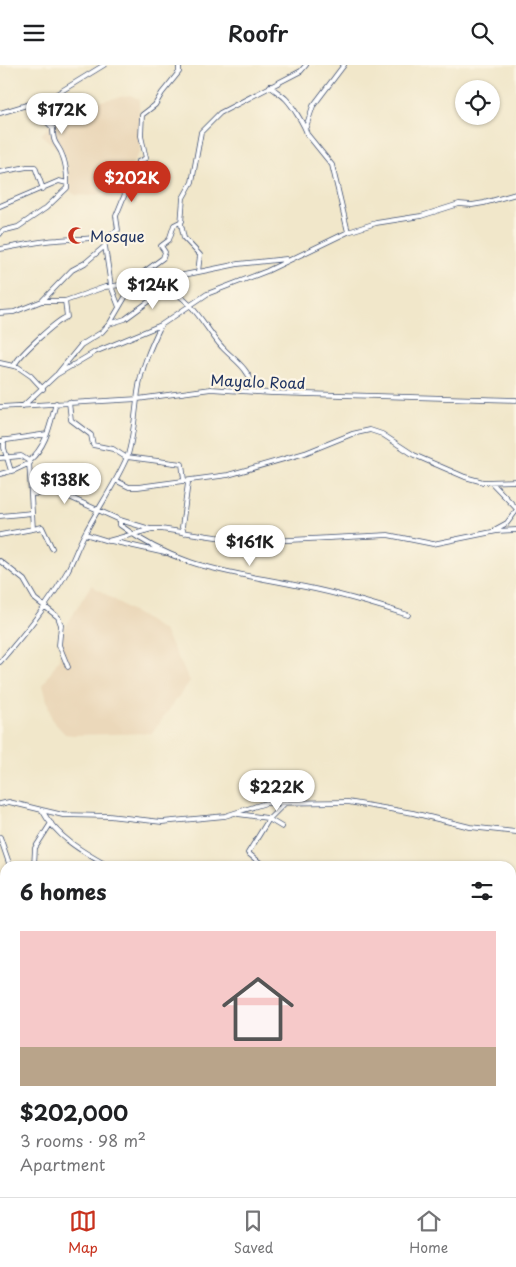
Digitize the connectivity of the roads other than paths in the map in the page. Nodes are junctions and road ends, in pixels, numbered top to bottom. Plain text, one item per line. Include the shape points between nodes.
1 (104, 65) edge
2 (179, 65) edge
3 (306, 65) edge
4 (344, 65) edge
5 (270, 86) junction
6 (28, 104) junction
7 (0, 113) edge
8 (306, 127) junction
9 (0, 172) edge
10 (67, 183) junction
11 (43, 189) junction
12 (516, 194) edge
13 (0, 206) edge
14 (182, 221) junction
15 (348, 232) junction
16 (0, 234) edge
17 (103, 235) junction
18 (105, 246) junction
19 (0, 249) edge
20 (288, 259) junction
21 (198, 273) junction
22 (185, 275) junction
23 (159, 280) junction
24 (134, 284) junction
25 (111, 286) junction
26 (166, 290) junction
27 (42, 301) junction
28 (65, 301) junction
29 (190, 305) junction
30 (119, 307) junction
31 (0, 313) edge
32 (109, 324) junction
33 (161, 325) junction
34 (0, 363) edge
35 (14, 366) junction
36 (56, 375) junction
37 (43, 389) junction
38 (251, 391) junction
39 (138, 399) junction
40 (516, 400) edge
41 (69, 402) junction
42 (56, 403) junction
43 (23, 406) junction
44 (0, 407) edge
45 (47, 434) junction
46 (2, 441) edge
47 (6, 457) junction
48 (127, 457) junction
49 (0, 458) edge
50 (30, 462) junction
51 (11, 471) junction
52 (0, 474) edge
53 (117, 481) junction
54 (184, 481) junction
55 (516, 481) edge
56 (491, 482) junction
57 (32, 493) junction
58 (516, 510) edge
59 (99, 511) junction
60 (32, 513) junction
61 (0, 516) edge
62 (120, 520) junction
63 (34, 529) junction
64 (152, 529) junction
65 (516, 530) edge
66 (184, 533) junction
67 (488, 533) junction
68 (85, 534) junction
69 (132, 534) junction
70 (0, 535) edge
71 (111, 541) junction
72 (52, 548) dead end
73 (169, 553) junction
74 (0, 561) edge
75 (44, 607) junction
76 (408, 615) dead end
77 (0, 662) edge
78 (68, 667) dead end
79 (286, 802) junction
80 (0, 804) edge
81 (42, 810) junction
82 (235, 814) junction
83 (270, 819) junction
84 (51, 823) junction
85 (282, 827) dead end
86 (516, 832) edge
87 (0, 837) edge
88 (8, 861) edge
89 (34, 861) edge
90 (100, 861) edge
91 (259, 861) edge

1 - 6 street via 55,95
2 - 17 street via 180,72 156,105 142,115 141,136 146,158 138,162 116,216 118,230 114,234
3 - 5 street via 301,71
4 - 8 street via 313,107
5 - 8 street via 286,98
5 - 14 street via 220,113 201,132 192,182 183,198
6 - 7 street
6 - 10 street via 53,128 52,137 62,155
8 - 15 street via 306,134 332,165
9 - 11 street via 35,167
10 - 11 street via 59,181
10 - 16 street via 66,190 46,209
11 - 13 street
12 - 15 street via 498,201 459,204
14 - 21 street via 184,237 200,255
14 - 24 street via 174,225 169,239 161,246 165,252 163,258 137,277
15 - 20 street
17 - 18 street
17 - 19 street
18 - 25 street
18 - 27 street via 72,270
20 - 21 street via 247,262
20 - 29 street via 267,271 207,294
21 - 22 street
22 - 23 street
22 - 26 street
23 - 24 street
23 - 26 street
24 - 25 street
24 - 30 street
25 - 28 street
25 - 30 street
26 - 29 street via 173,291
26 - 32 street via 124,319
27 - 28 street
27 - 31 street via 14,312
28 - 35 street via 67,317 19,356
29 - 33 street
29 - 38 street via 247,373
30 - 32 street
32 - 36 street via 81,345
33 - 36 street via 95,352
33 - 39 street via 146,357
34 - 35 street
35 - 37 street via 31,376
36 - 37 street
37 - 43 street
38 - 39 street, Mayalo Road via 194,390
38 - 40 street, Mayalo Road
39 - 41 street, Mayalo Road
39 - 48 street
41 - 42 street, Mayalo Road
41 - 48 street via 71,420 91,435 93,445 113,449
42 - 43 street, Mayalo Road
42 - 45 street
43 - 44 street, Mayalo Road
45 - 46 street
45 - 50 street
46 - 47 street
47 - 49 street
47 - 50 street via 22,456
47 - 51 street
48 - 53 street
48 - 54 street via 182,464
50 - 51 street
50 - 57 street
51 - 52 street
53 - 54 street via 129,487
53 - 59 street
54 - 56 street via 228,475 370,430 455,473
54 - 66 street via 188,486 182,527
55 - 56 street
56 - 58 street
57 - 59 street via 60,494
57 - 60 street
58 - 67 street via 507,523
59 - 62 street
59 - 68 street
60 - 61 street
60 - 63 street
62 - 64 street
62 - 69 street via 120,525
63 - 70 street
63 - 72 street via 42,527
64 - 66 street
64 - 69 street
65 - 67 street
66 - 67 street via 250,542 388,535 433,544
68 - 71 street
68 - 75 street via 68,570
69 - 71 street
69 - 73 street
71 - 73 street
73 - 76 street via 204,568 324,591
74 - 75 street via 24,579 35,599
75 - 77 street
75 - 78 street via 60,621 59,645
79 - 82 street via 266,803
79 - 83 street
79 - 86 street via 355,803 470,827
80 - 81 street via 10,802
81 - 82 street via 63,815 162,822
81 - 84 street
82 - 83 street
83 - 85 street
83 - 91 street via 248,853
84 - 89 street via 35,848
84 - 90 street via 68,841
87 - 88 street

